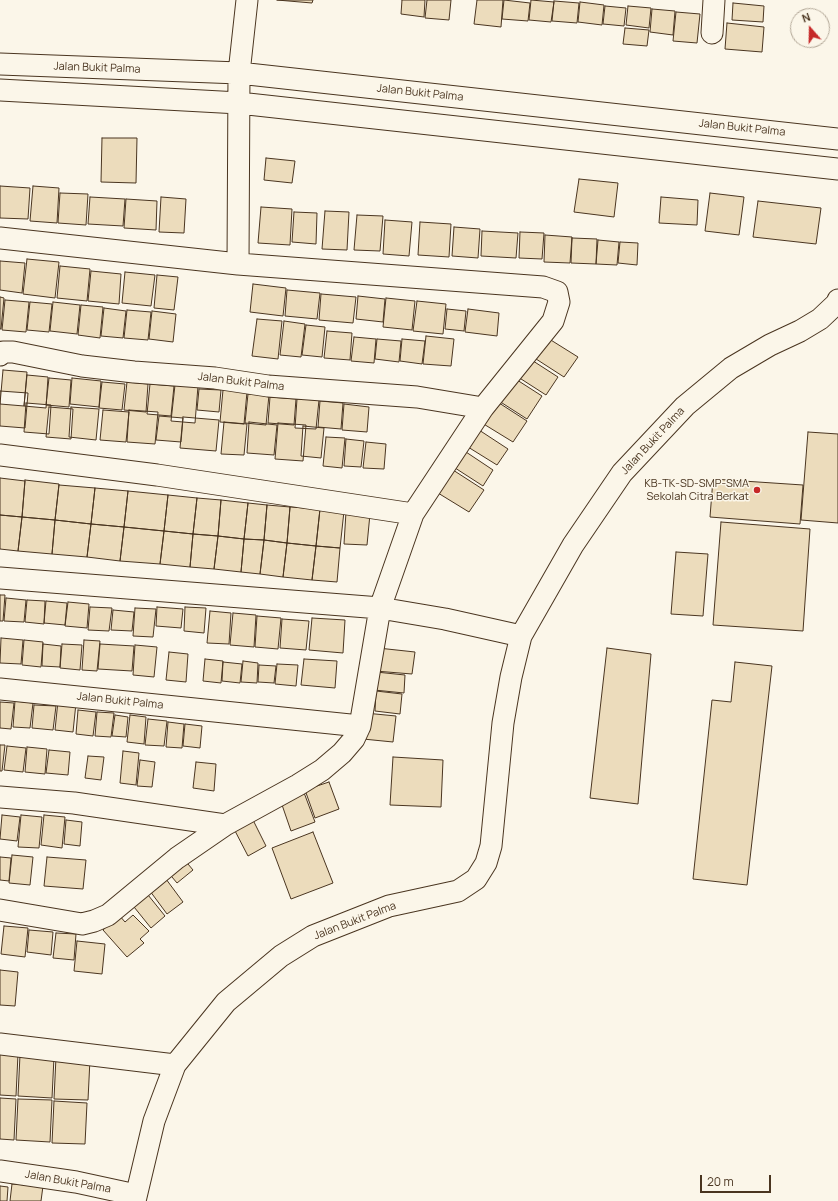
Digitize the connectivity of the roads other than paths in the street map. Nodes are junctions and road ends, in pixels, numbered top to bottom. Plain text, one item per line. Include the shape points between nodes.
1 (247, 0) edge
2 (714, 0) edge
3 (712, 33) dead end
4 (0, 64) edge
5 (239, 73) junction
6 (0, 90) edge
7 (239, 104) junction
8 (838, 139) edge
9 (838, 169) edge
10 (0, 238) edge
11 (238, 264) junction
12 (838, 300) edge
13 (0, 355) edge
14 (483, 408) junction
15 (0, 455) edge
16 (413, 514) junction
17 (0, 578) edge
18 (380, 608) junction
19 (521, 636) junction
20 (0, 689) edge
21 (360, 726) junction
22 (0, 797) edge
23 (225, 825) junction
24 (0, 910) edge
25 (0, 1044) edge
26 (175, 1065) junction
27 (0, 1171) edge
28 (135, 1198) edge

1 - 5 street
2 - 3 street
4 - 5 street, Jalan Bukit Palma
5 - 7 street
5 - 8 street, Jalan Bukit Palma
6 - 7 street
7 - 9 street
7 - 11 street
10 - 11 street
11 - 14 street via 543,288 557,292 559,302 553,321
12 - 19 street, Jalan Bukit Palma via 820,319 731,368 685,406 658,434 622,473 573,545
13 - 14 street, Jalan Bukit Palma via 3,352 13,352 82,366 215,378 268,386 417,397
14 - 16 street
15 - 16 street via 158,475
16 - 18 street
17 - 18 street
18 - 19 street via 444,618
18 - 21 street
19 - 26 street, Jalan Bukit Palma via 503,723 491,846 486,863 476,879 458,891 389,906 313,936 300,944 281,956 226,1002
20 - 21 street, Jalan Bukit Palma
21 - 23 street via 354,739 322,770
22 - 23 street via 74,803
23 - 24 street via 177,858 108,915 94,921 82,924
25 - 26 street
26 - 28 street, Jalan Bukit Palma via 154,1121
27 - 28 street, Jalan Bukit Palma via 76,1182

